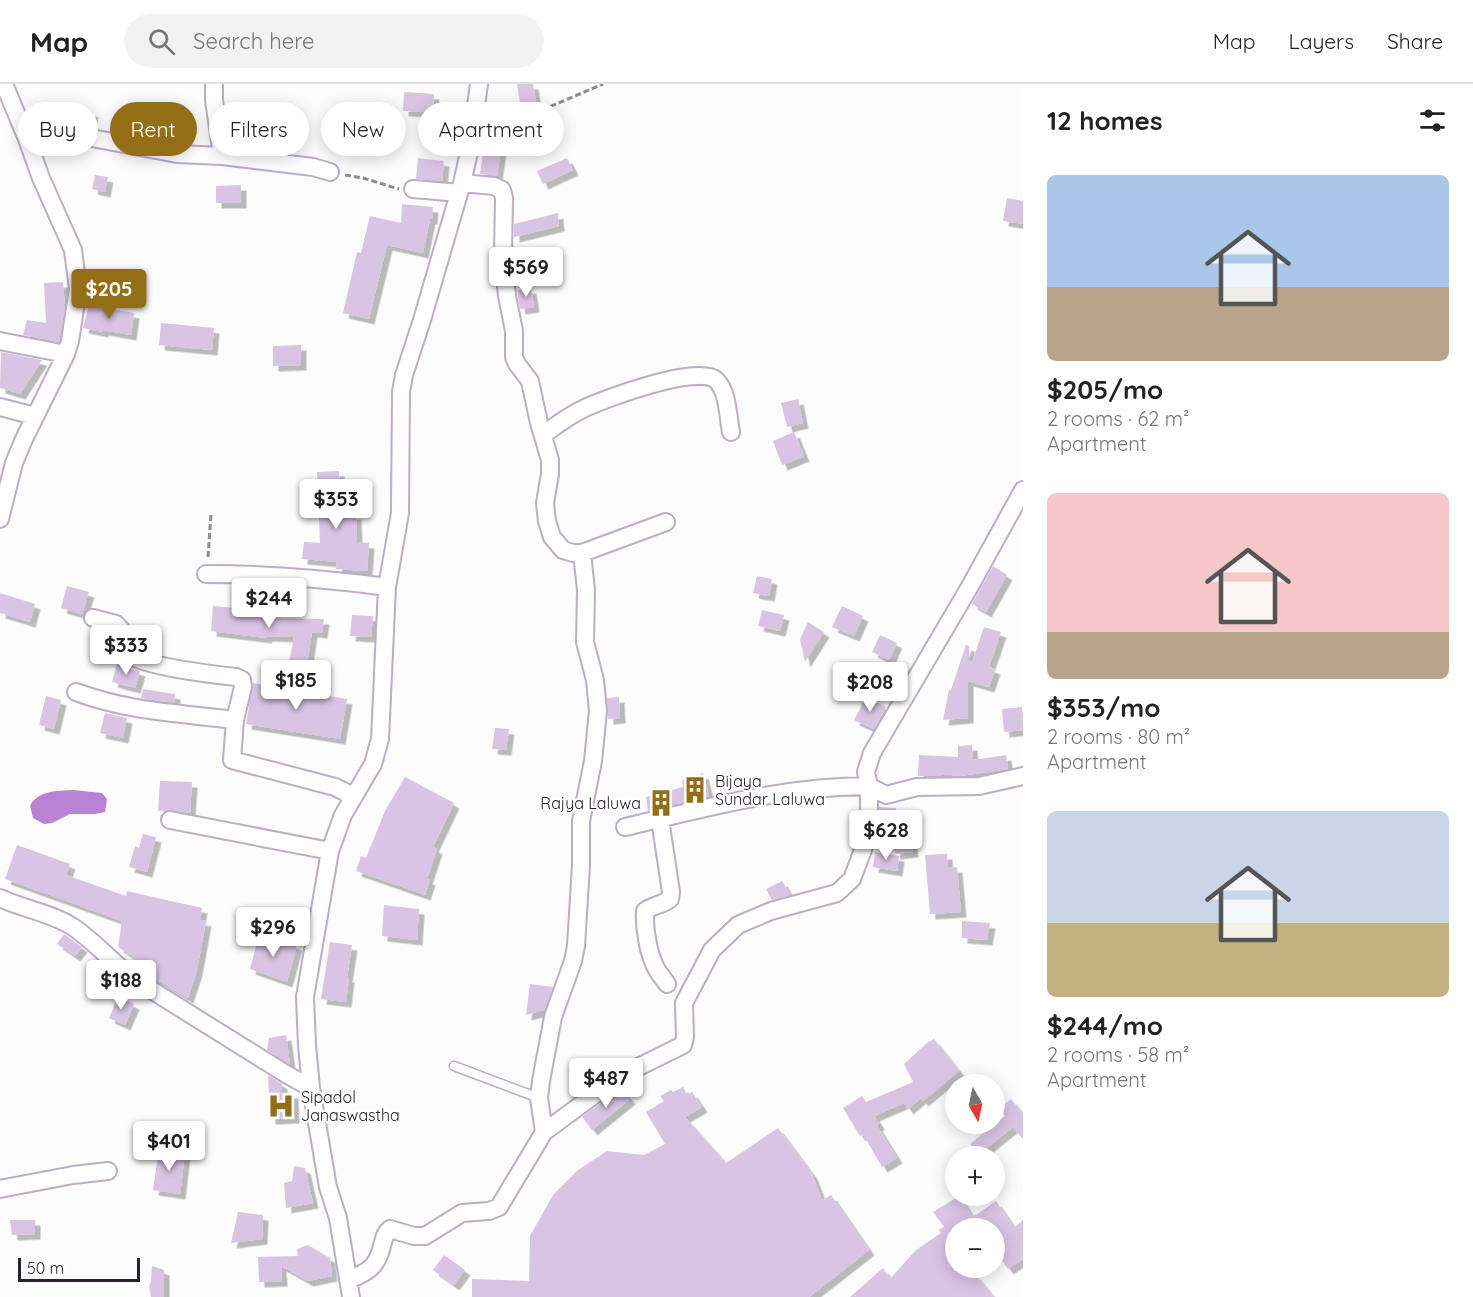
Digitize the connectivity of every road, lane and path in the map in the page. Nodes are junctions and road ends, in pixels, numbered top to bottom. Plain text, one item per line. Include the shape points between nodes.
1 (4, 84) edge
2 (214, 84) edge
3 (479, 84) edge
4 (603, 84) edge
5 (214, 102) edge
6 (477, 102) edge
7 (560, 102) edge
8 (18, 117) edge
9 (98, 140) edge
10 (209, 155) edge
11 (33, 156) edge
12 (222, 156) edge
13 (466, 156) edge
14 (330, 172) joint
15 (460, 188) junction
16 (413, 189) joint
17 (0, 341) edge
18 (66, 354) junction
19 (0, 407) edge
20 (35, 416) junction
21 (731, 432) dead end
22 (543, 435) junction
23 (1023, 490) edge
24 (211, 514) dead end
25 (0, 519) edge
26 (666, 522) dead end
27 (582, 553) junction
28 (206, 573) joint
29 (387, 587) junction
30 (93, 618) dead end
31 (76, 692) dead end
32 (235, 720) junction
33 (1023, 776) edge
34 (869, 786) junction
35 (353, 796) junction
36 (660, 819) junction
37 (170, 820) dead end
38 (625, 827) dead end
39 (330, 851) junction
40 (0, 898) edge
41 (667, 984) dead end
42 (454, 1066) dead end
43 (311, 1088) junction
44 (539, 1098) junction
45 (544, 1132) junction
46 (108, 1171) dead end
47 (0, 1189) edge
48 (349, 1280) junction
49 (351, 1297) edge

1 - 8 street
2 - 5 street
3 - 6 street
4 - 7 path
9 - 10 street via 177,154
11 - 18 street via 73,250 77,269 77,307
12 - 14 street
13 - 15 street
14 - 16 path via 395,189
15 - 16 street
15 - 22 street via 494,186 502,190 504,278 514,332 514,357 530,381
15 - 29 street via 404,375 400,513
17 - 18 street
18 - 20 street
19 - 20 street
20 - 25 street via 14,464
21 - 22 street via 722,386 705,375 670,380 600,401
22 - 27 street via 550,460 545,503 552,537 563,550
23 - 34 street via 872,753 866,772
24 - 28 path
26 - 27 street
27 - 44 street via 585,642 598,711 581,822 576,946 553,1017
28 - 29 street via 312,577
29 - 35 street via 380,739 372,764
30 - 32 street via 116,624 123,632 125,653 132,658 242,680
31 - 32 street via 122,707
32 - 35 street via 232,760 335,787
33 - 34 street via 979,786 917,787 886,795
34 - 36 street via 776,793
34 - 45 street via 869,822 852,879 837,893 738,925 712,950 684,1003 683,1045 620,1076
35 - 39 street
36 - 38 street
36 - 41 street via 670,899 645,910 645,918 651,953
37 - 39 street
39 - 43 street via 305,997
40 - 43 street via 72,926 137,981
42 - 44 lane
43 - 48 street
44 - 45 street
45 - 48 street via 498,1207 462,1213 425,1236 390,1229 370,1271
46 - 47 street
48 - 49 street

